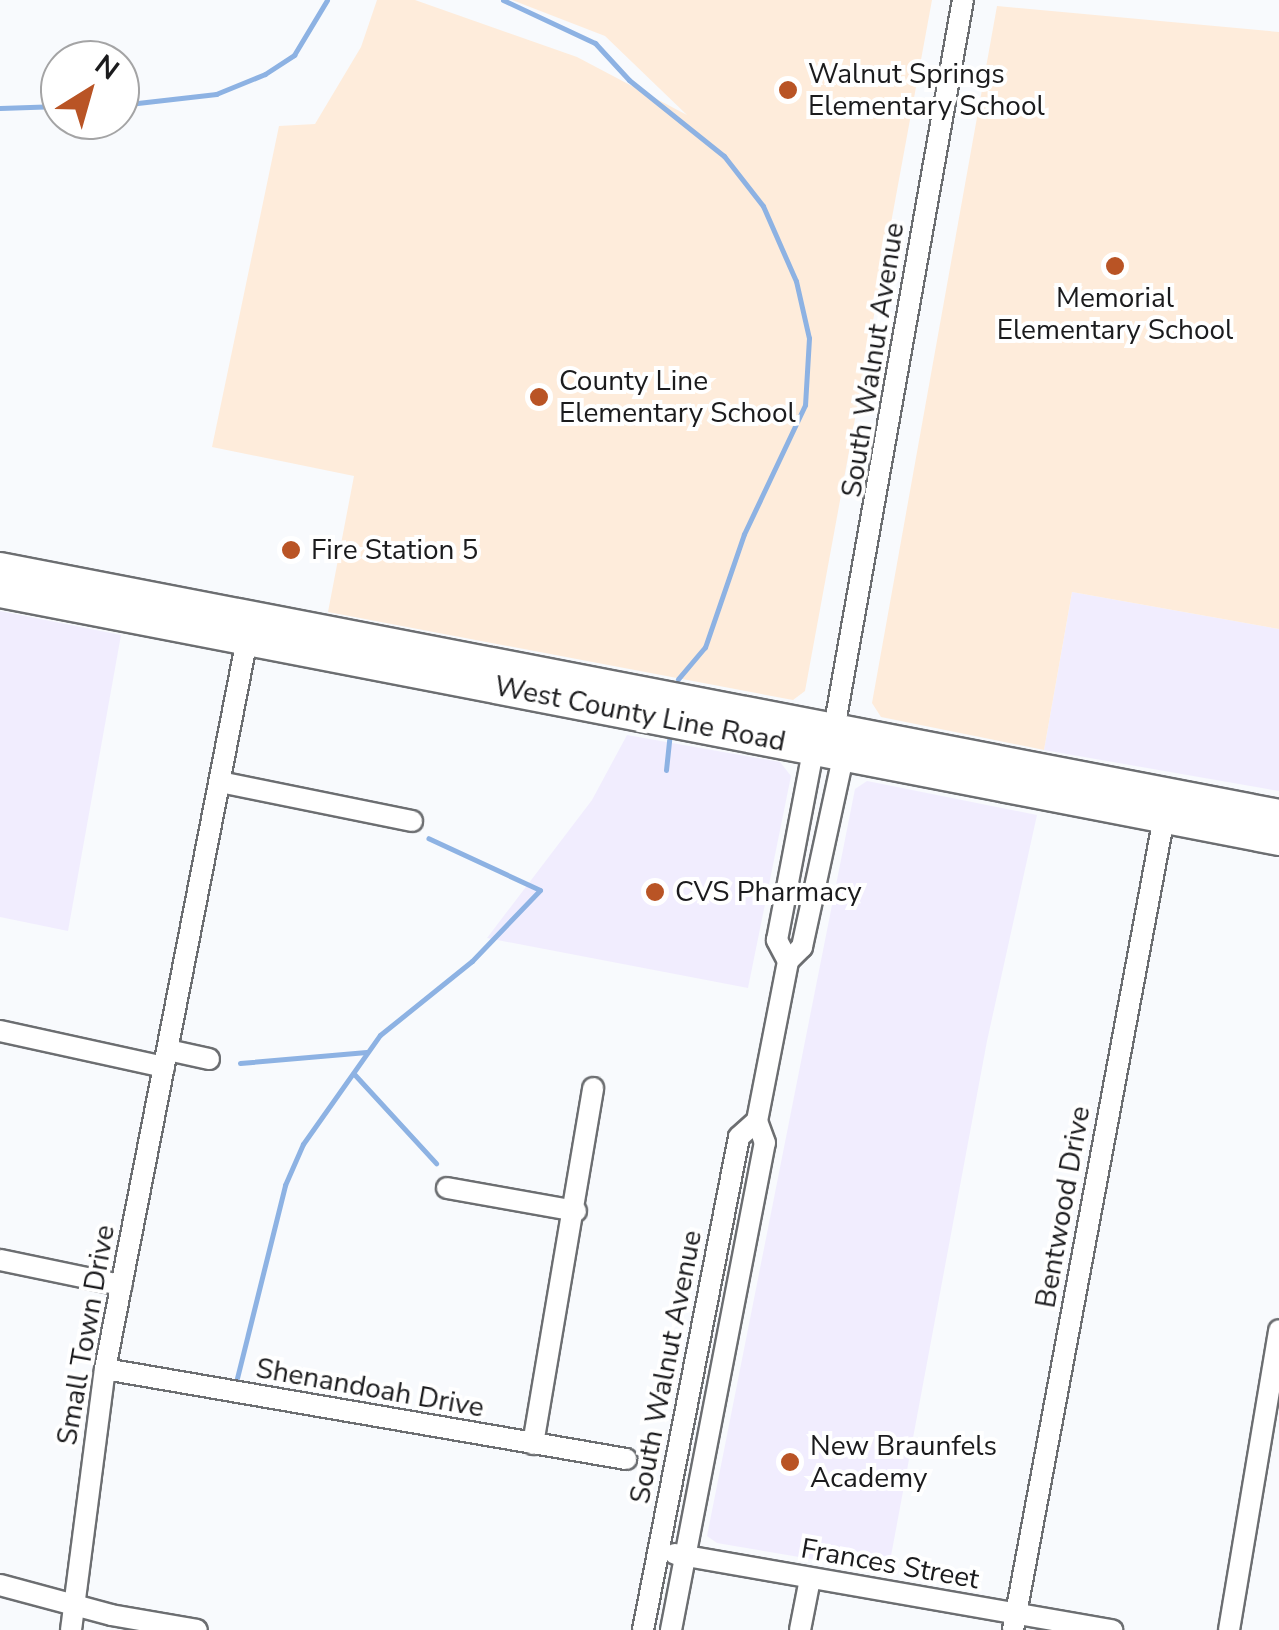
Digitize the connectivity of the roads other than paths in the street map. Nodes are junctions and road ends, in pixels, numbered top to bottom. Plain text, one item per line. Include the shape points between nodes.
1 (962, 0) edge
2 (0, 567) edge
3 (0, 593) edge
4 (249, 629) junction
5 (831, 742) junction
6 (220, 782) junction
7 (1166, 806) junction
8 (1279, 814) edge
9 (412, 821) dead end
10 (1279, 841) edge
11 (788, 961) junction
12 (0, 1031) edge
13 (166, 1059) junction
14 (209, 1059) dead end
15 (593, 1088) dead end
16 (757, 1121) junction
17 (447, 1188) dead end
18 (576, 1211) junction
19 (0, 1260) edge
20 (121, 1285) junction
21 (1279, 1330) edge
22 (104, 1369) junction
23 (533, 1444) junction
24 (626, 1459) dead end
25 (659, 1549) junction
26 (685, 1556) junction
27 (810, 1578) junction
28 (0, 1584) edge
29 (78, 1604) junction
30 (1014, 1621) edge
31 (71, 1630) edge
32 (197, 1630) edge
33 (643, 1630) edge
34 (670, 1630) edge
35 (800, 1630) edge
36 (1112, 1630) edge
37 (1230, 1630) edge

1 - 5 street, South Walnut Avenue
2 - 4 main road, West County Line Road
3 - 4 main road, West County Line Road
4 - 5 main road, West County Line Road
4 - 6 street, Small Town Drive
5 - 7 main road, West County Line Road
5 - 11 street, South Walnut Avenue via 802,947
5 - 11 street, South Walnut Avenue via 777,940
6 - 9 street
6 - 13 street, Small Town Drive
7 - 8 main road, West County Line Road
7 - 10 main road, West County Line Road
7 - 30 street, Bentwood Drive
11 - 16 street, South Walnut Avenue
12 - 13 street
13 - 14 street
13 - 20 street, Small Town Drive
15 - 18 street
16 - 25 street, South Walnut Avenue via 739,1137
16 - 26 street, South Walnut Avenue via 766,1143
17 - 18 street
18 - 23 street
19 - 20 street
20 - 22 street, Small Town Drive
21 - 37 street
22 - 23 street, Shenandoah Drive
22 - 29 street, Small Town Drive
23 - 24 street, Shenandoah Drive
25 - 26 street, Frances Street
25 - 33 street, South Walnut Avenue
26 - 27 street, Frances Street
26 - 34 street, South Walnut Avenue
27 - 30 street, Frances Street
27 - 35 street
28 - 29 street
29 - 31 street, Small Town Drive
29 - 32 street
30 - 36 street, Frances Street

